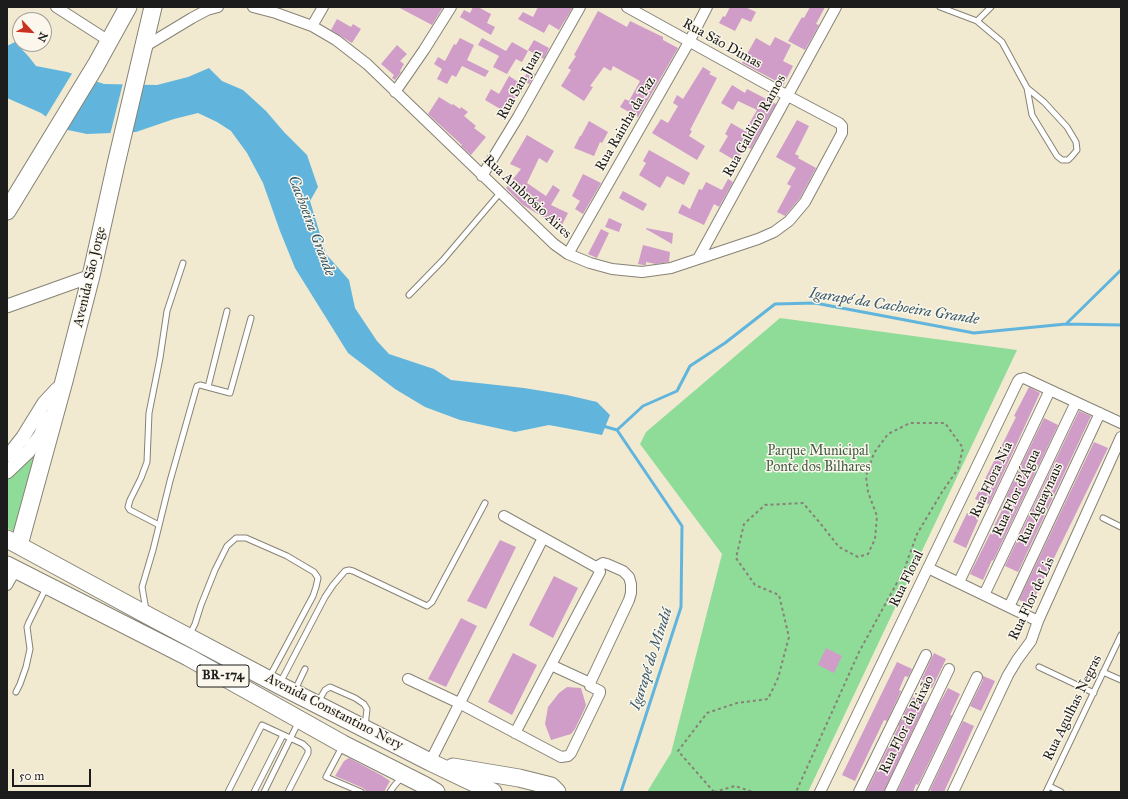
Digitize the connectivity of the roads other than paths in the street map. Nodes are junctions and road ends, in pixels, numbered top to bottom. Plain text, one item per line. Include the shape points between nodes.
1 (56, 7) edge
2 (128, 7) edge
3 (153, 7) edge
4 (218, 7) edge
5 (253, 7) edge
6 (323, 7) edge
7 (451, 7) edge
8 (580, 7) edge
9 (627, 7) edge
10 (707, 7) edge
11 (836, 7) edge
12 (940, 7) edge
13 (991, 7) edge
14 (977, 21) junction
15 (312, 26) junction
16 (109, 41) junction
17 (689, 42) junction
18 (144, 47) junction
19 (1027, 88) junction
20 (395, 92) junction
21 (788, 96) junction
22 (842, 130) joint
23 (482, 176) junction
24 (500, 193) junction
25 (7, 211) edge
26 (568, 254) junction
27 (698, 259) junction
28 (183, 263) dead end
29 (91, 276) junction
30 (409, 295) dead end
31 (7, 306) edge
32 (227, 311) dead end
33 (250, 318) dead end
34 (61, 385) junction
35 (208, 387) junction
36 (1050, 390) junction
37 (1076, 402) junction
38 (1100, 413) junction
39 (1121, 423) edge
40 (1121, 437) edge
41 (7, 455) edge
42 (7, 472) edge
43 (485, 503) dead end
44 (504, 516) dead end
45 (1103, 518) dead end
46 (159, 525) junction
47 (1121, 526) edge
48 (543, 538) junction
49 (13, 542) edge
50 (596, 566) junction
51 (12, 567) edge
52 (928, 568) junction
53 (959, 582) junction
54 (7, 585) edge
55 (48, 585) junction
56 (984, 595) junction
57 (1008, 607) junction
58 (147, 615) junction
59 (1038, 621) junction
60 (1121, 634) edge
61 (188, 637) junction
62 (926, 655) dead end
63 (551, 665) junction
64 (1039, 667) dead end
65 (305, 669) dead end
66 (949, 669) dead end
67 (1103, 672) junction
68 (977, 677) dead end
69 (408, 679) dead end
70 (1121, 680) edge
71 (590, 683) junction
72 (281, 686) junction
73 (16, 692) dead end
74 (1094, 693) junction
75 (459, 703) junction
76 (317, 704) junction
77 (300, 720) junction
78 (365, 728) junction
79 (515, 733) junction
80 (283, 735) junction
81 (291, 739) junction
82 (343, 744) junction
83 (433, 763) junction
84 (1049, 786) junction
85 (423, 787) edge
86 (228, 792) edge
87 (254, 792) edge
88 (264, 792) edge
89 (288, 792) edge
90 (361, 792) edge
91 (390, 792) edge
92 (493, 792) edge
93 (557, 792) edge
94 (820, 792) edge
95 (859, 792) edge
96 (890, 792) edge
97 (922, 792) edge
98 (953, 792) edge
99 (1046, 792) edge
100 (1062, 792) edge

1 - 16 street
2 - 16 main road
3 - 18 main road, Avenida São Jorge
4 - 18 street via 192,18
5 - 15 street, Rua Ambrósio Aires
6 - 15 street
7 - 20 street
8 - 23 street, Rua San Juan
9 - 17 street, Rua São Dimas
10 - 17 street, Rua Rainha da Paz
11 - 21 street, Rua Galdino Ramos
12 - 14 lane
13 - 14 lane
14 - 19 lane via 1002,42
15 - 20 street, Rua Ambrósio Aires via 336,40 367,64
16 - 25 main road
17 - 21 street, Rua São Dimas
17 - 26 street, Rua Rainha da Paz
18 - 29 main road, Avenida São Jorge
19 - 19 lane via 1032,115 1057,156 1062,160 1068,160 1077,150 1076,142 1067,127
20 - 23 street, Rua Ambrósio Aires
21 - 22 street, Rua São Dimas via 839,123
21 - 27 street, Rua Galdino Ramos
22 - 27 street, Rua Ambrósio Aires via 805,202 789,221 758,239
23 - 24 street, Rua Ambrósio Aires
24 - 26 street, Rua Ambrósio Aires
24 - 30 lane via 443,260
26 - 27 street, Rua Ambrósio Aires via 612,269 642,272 671,268
28 - 46 lane via 167,311 149,413 147,462 128,507
29 - 31 street
29 - 34 main road, Avenida São Jorge
32 - 35 lane
33 - 35 lane via 230,393
34 - 41 street via 44,404 24,437
34 - 42 street via 40,436
34 - 49 main road, Avenida São Jorge
35 - 46 lane via 200,385 196,388
36 - 37 street
36 - 52 street, Rua Floral via 1024,378 1020,379
36 - 53 street, Rua Flora Nia
37 - 38 street
37 - 56 street, Rua Flor d'Água
38 - 39 street
38 - 57 street, Rua Aguaynaus
40 - 59 street, Rua Flor de Lis
43 - 72 lane via 428,606 353,571 345,571 325,597
44 - 48 street
45 - 47 lane
46 - 58 lane via 142,587
48 - 50 street
48 - 75 street
49 - 58 main road, Avenida Constantino Nery / BR-174
50 - 63 street via 600,572
50 - 71 street via 603,563 622,571 629,577 631,593
51 - 54 street
51 - 55 main road, Avenida Constantino Nery / BR-174
52 - 53 street
52 - 94 street, Rua Floral
53 - 56 street
55 - 73 lane via 27,627 30,648 22,680
55 - 77 main road, Avenida Constantino Nery / BR-174 via 188,657
56 - 57 street
57 - 59 street
58 - 61 main road, Avenida Constantino Nery / BR-174
59 - 98 street, Rua Flor de Lis via 1031,641 1008,675
60 - 67 lane, Rua Agulhas Negras
61 - 72 main road, Avenida Constantino Nery / BR-174
61 - 72 lane via 226,546 236,538 246,538 287,556 314,572 318,578
62 - 95 street
63 - 71 street
63 - 79 street
64 - 74 lane
65 - 72 lane
66 - 96 street, Rua Flor da Paixão
67 - 70 lane
67 - 74 lane, Rua Agulhas Negras
68 - 97 street
69 - 75 street
71 - 79 street via 590,686 600,693 568,756 561,757
72 - 76 main road, Avenida Constantino Nery / BR-174
74 - 84 lane, Rua Agulhas Negras
75 - 79 street
75 - 83 street
76 - 78 main road, Avenida Constantino Nery / BR-174
76 - 78 lane via 330,687 355,698 367,709
77 - 81 lane
77 - 82 main road, Avenida Constantino Nery / BR-174
78 - 83 main road, Avenida Constantino Nery / BR-174
80 - 81 lane
80 - 86 lane via 262,725
80 - 87 lane
81 - 88 lane
81 - 89 lane via 303,744 308,753
82 - 85 main road, Avenida Constantino Nery / BR-174
82 - 90 lane via 326,777
83 - 92 main road, Avenida Constantino Nery / BR-174
83 - 93 main road via 518,778 551,786
84 - 99 lane, Rua Agulhas Negras
84 - 100 lane
85 - 91 lane via 394,786

